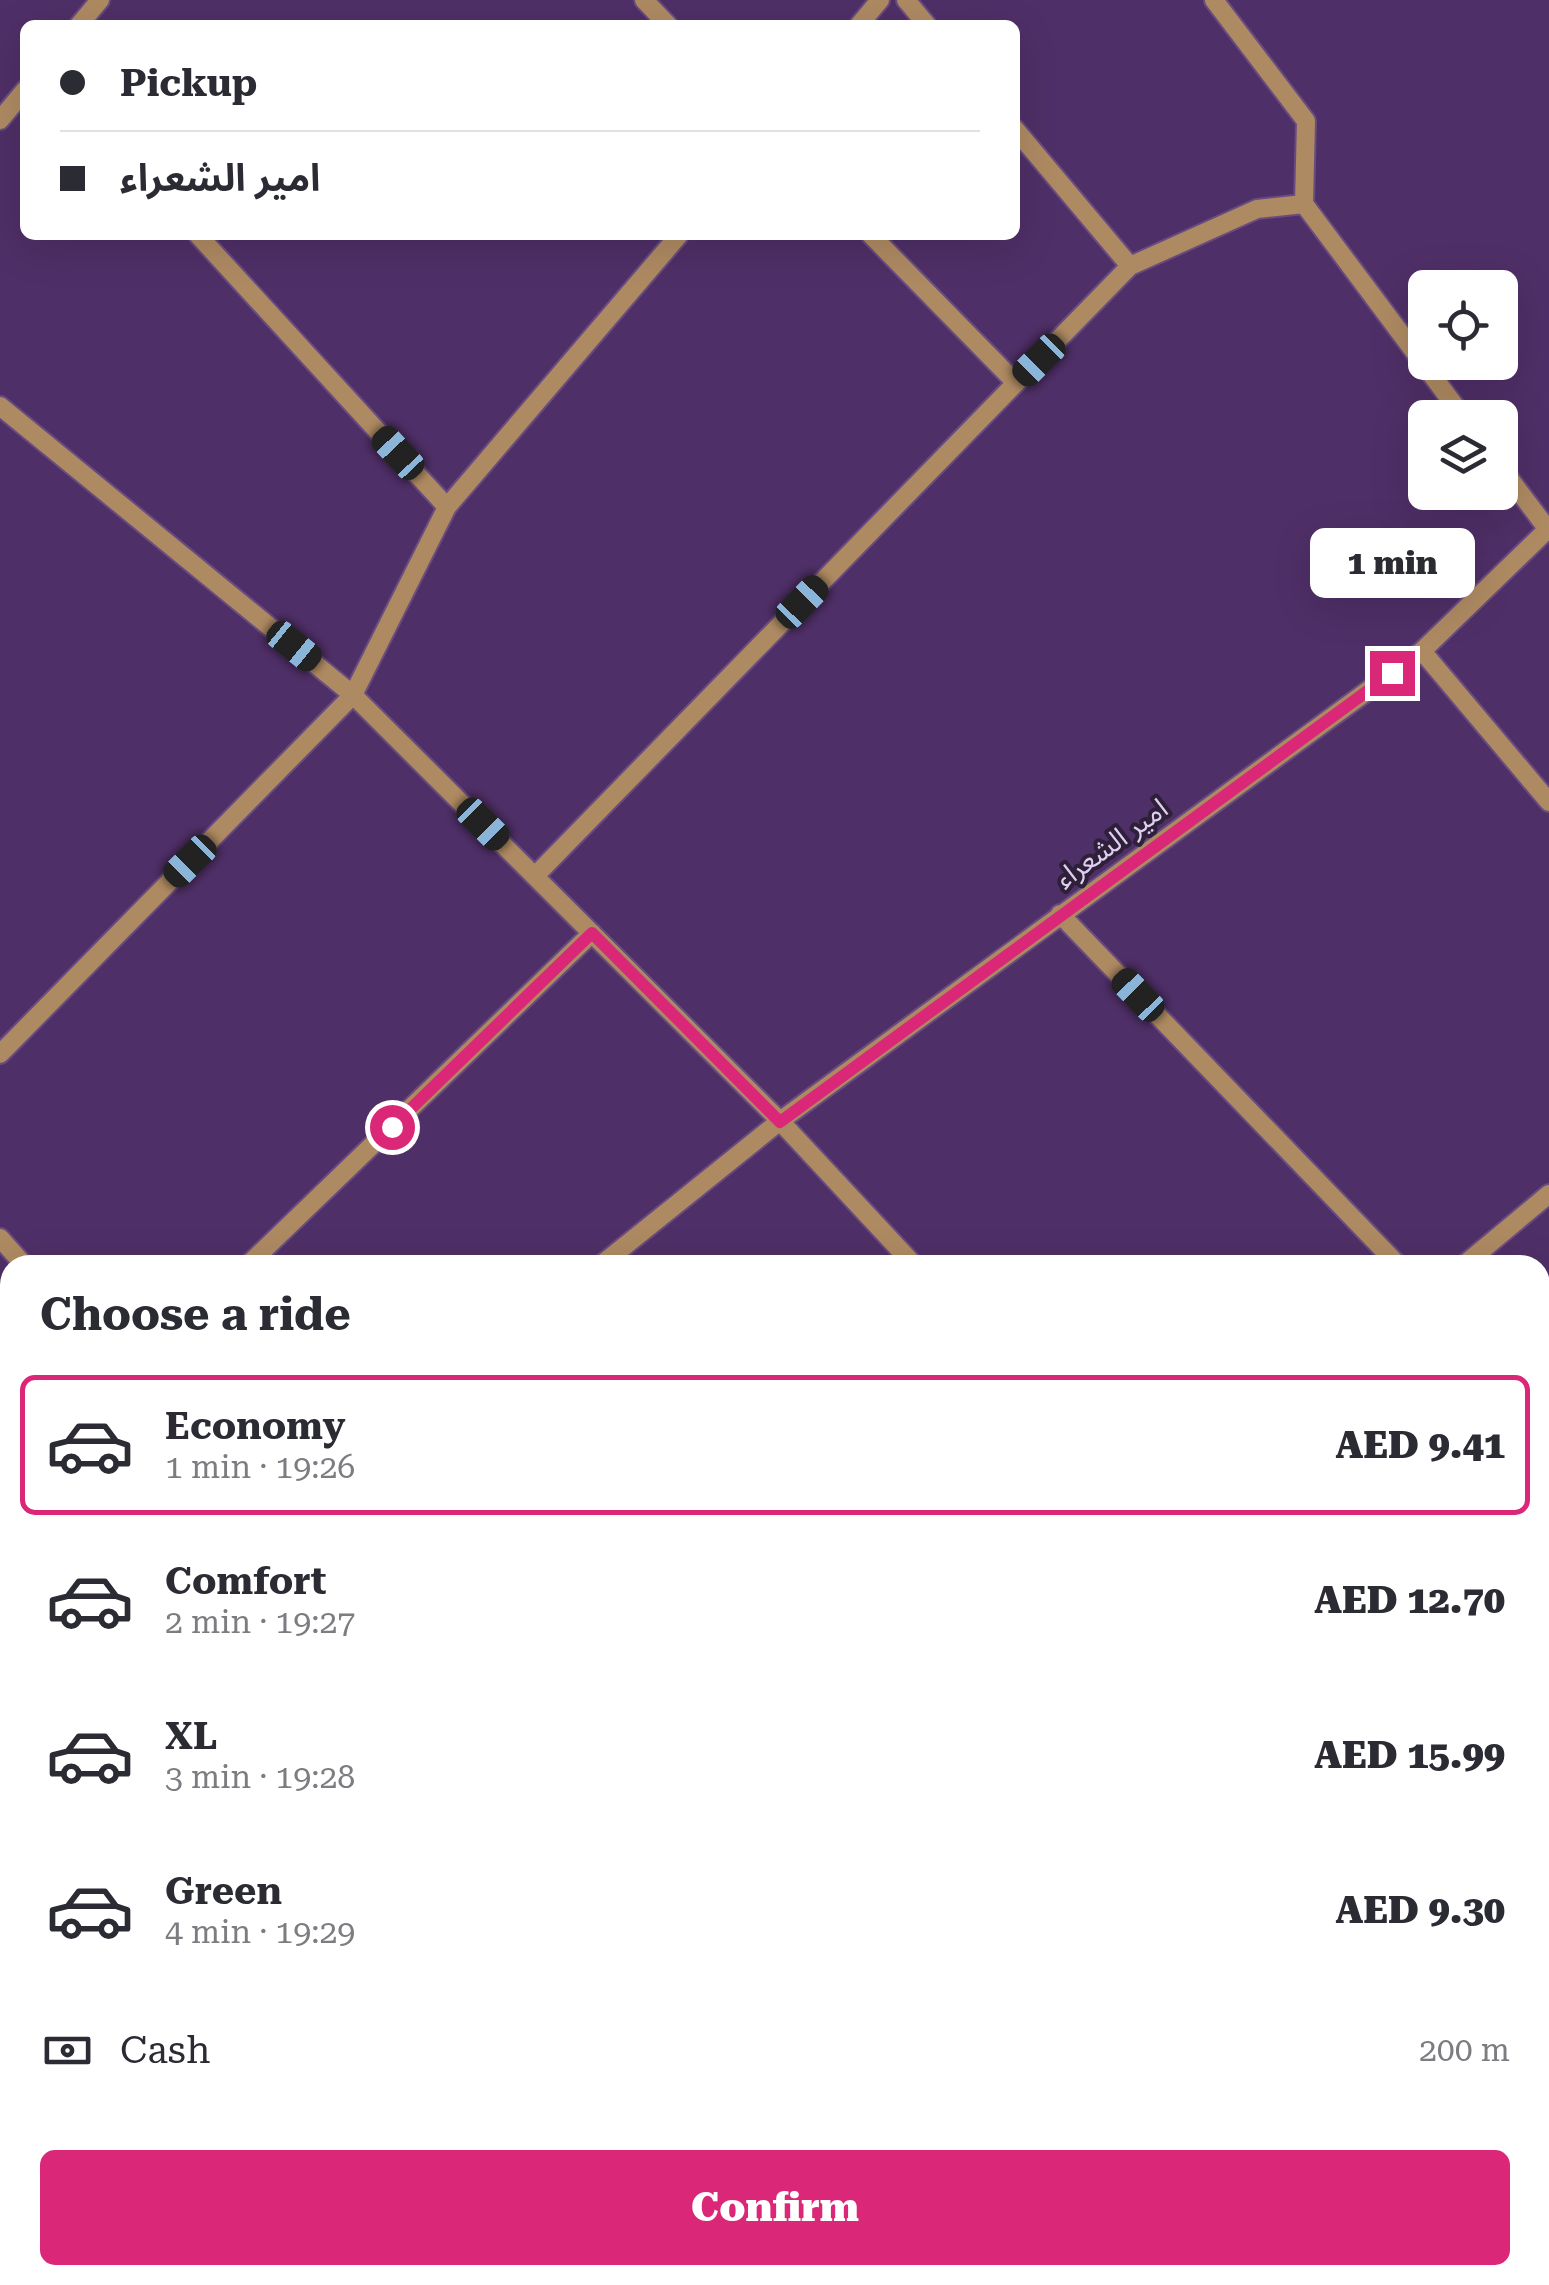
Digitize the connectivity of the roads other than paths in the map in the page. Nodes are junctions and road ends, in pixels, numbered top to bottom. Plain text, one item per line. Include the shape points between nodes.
1 (100, 0) edge
2 (644, 0) edge
3 (880, 0) edge
4 (906, 0) edge
5 (1214, 0) edge
6 (83, 20) edge
7 (663, 20) edge
8 (863, 20) edge
9 (923, 20) edge
10 (20, 96) edge
11 (0, 120) edge
12 (1020, 135) edge
13 (1304, 204) junction
14 (203, 240) edge
15 (675, 240) edge
16 (876, 240) edge
17 (1130, 266) junction
18 (1016, 383) junction
19 (1451, 400) edge
20 (0, 406) edge
21 (1518, 490) edge
22 (447, 507) junction
23 (1549, 530) edge
24 (1422, 652) junction
25 (353, 695) junction
26 (1549, 802) edge
27 (535, 876) junction
28 (1060, 914) junction
29 (592, 933) junction
30 (0, 1054) edge
31 (780, 1122) junction
32 (1549, 1194) edge
33 (258, 1255) edge
34 (614, 1255) edge
35 (905, 1255) edge
36 (1388, 1255) edge
37 (1476, 1255) edge

1 - 6 street
2 - 7 street
3 - 8 street
4 - 9 street
5 - 13 street via 1306,121
10 - 11 street
12 - 17 street
13 - 17 street via 1257,209
13 - 19 street
14 - 22 street
15 - 22 street
16 - 18 street
17 - 18 street
18 - 27 street
20 - 25 street
21 - 23 street
22 - 25 street
23 - 24 street, امير الشعراء
24 - 26 street
24 - 28 street, امير الشعراء
25 - 27 street
25 - 30 street
27 - 29 street
28 - 31 street, امير الشعراء
28 - 36 street
29 - 31 street
29 - 33 street
31 - 34 street, امير الشعراء
31 - 35 street
32 - 37 street

